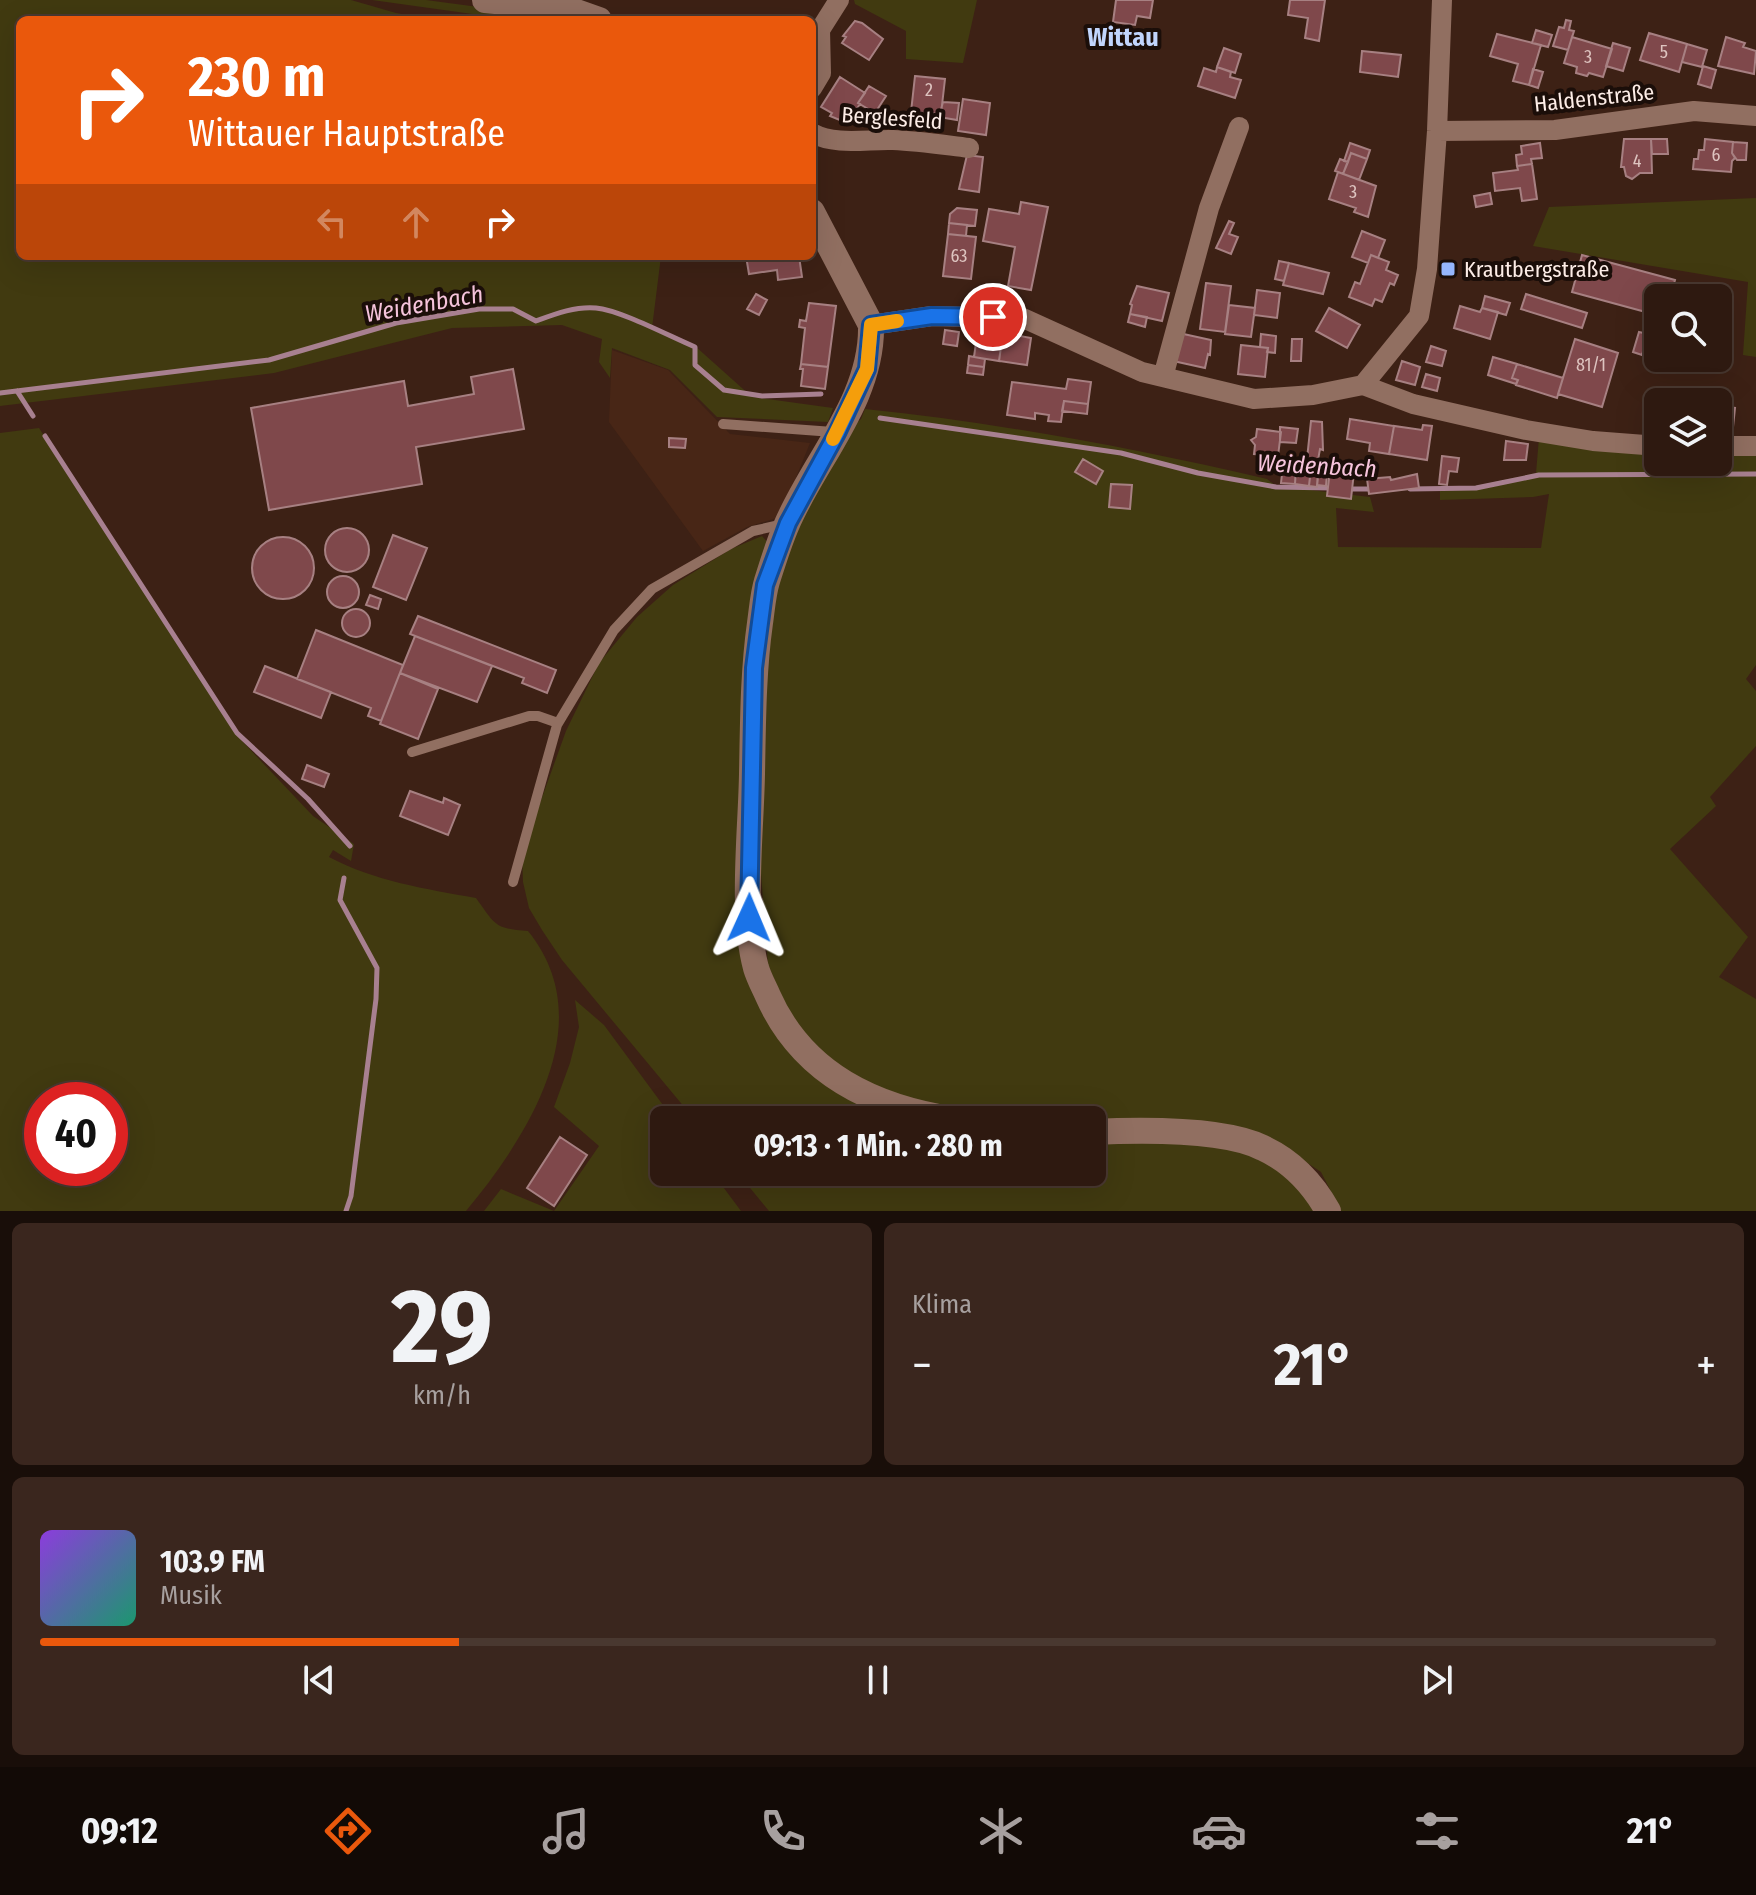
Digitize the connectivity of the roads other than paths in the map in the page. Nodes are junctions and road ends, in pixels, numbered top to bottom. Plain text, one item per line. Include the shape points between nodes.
1 (485, 0) edge
2 (839, 0) edge
3 (1442, 0) edge
4 (588, 16) edge
5 (816, 81) edge
6 (1756, 116) edge
7 (1239, 127) dead end
8 (1437, 131) junction
9 (816, 135) edge
10 (969, 148) dead end
11 (816, 220) edge
12 (871, 325) junction
13 (1163, 377) junction
14 (1363, 385) junction
15 (723, 424) dead end
16 (837, 433) junction
17 (1644, 445) edge
18 (1732, 446) edge
19 (1756, 446) edge
20 (788, 523) junction
21 (558, 723) junction
22 (412, 752) dead end
23 (513, 882) dead end
24 (895, 1106) edge
25 (1106, 1131) edge
26 (1328, 1211) edge

1 - 4 street via 565,8
2 - 5 street via 820,30 821,73
3 - 8 street
6 - 8 street, Haldenstraße via 1694,111 1555,130
7 - 13 street via 1209,208
8 - 14 street via 1419,316
9 - 10 street, Berglesfeld
11 - 12 street
12 - 13 street via 932,316 1023,318
12 - 16 street via 867,369
13 - 14 street via 1254,399
14 - 17 street via 1413,404 1526,430
15 - 16 lane
16 - 20 street
18 - 19 street
20 - 21 lane via 753,531 652,589 614,630
20 - 24 street via 765,585 754,668 749,918 756,969 792,1039 825,1071 868,1097
21 - 22 lane via 529,716
21 - 23 lane
25 - 26 street via 1197,1134 1261,1146 1305,1179

